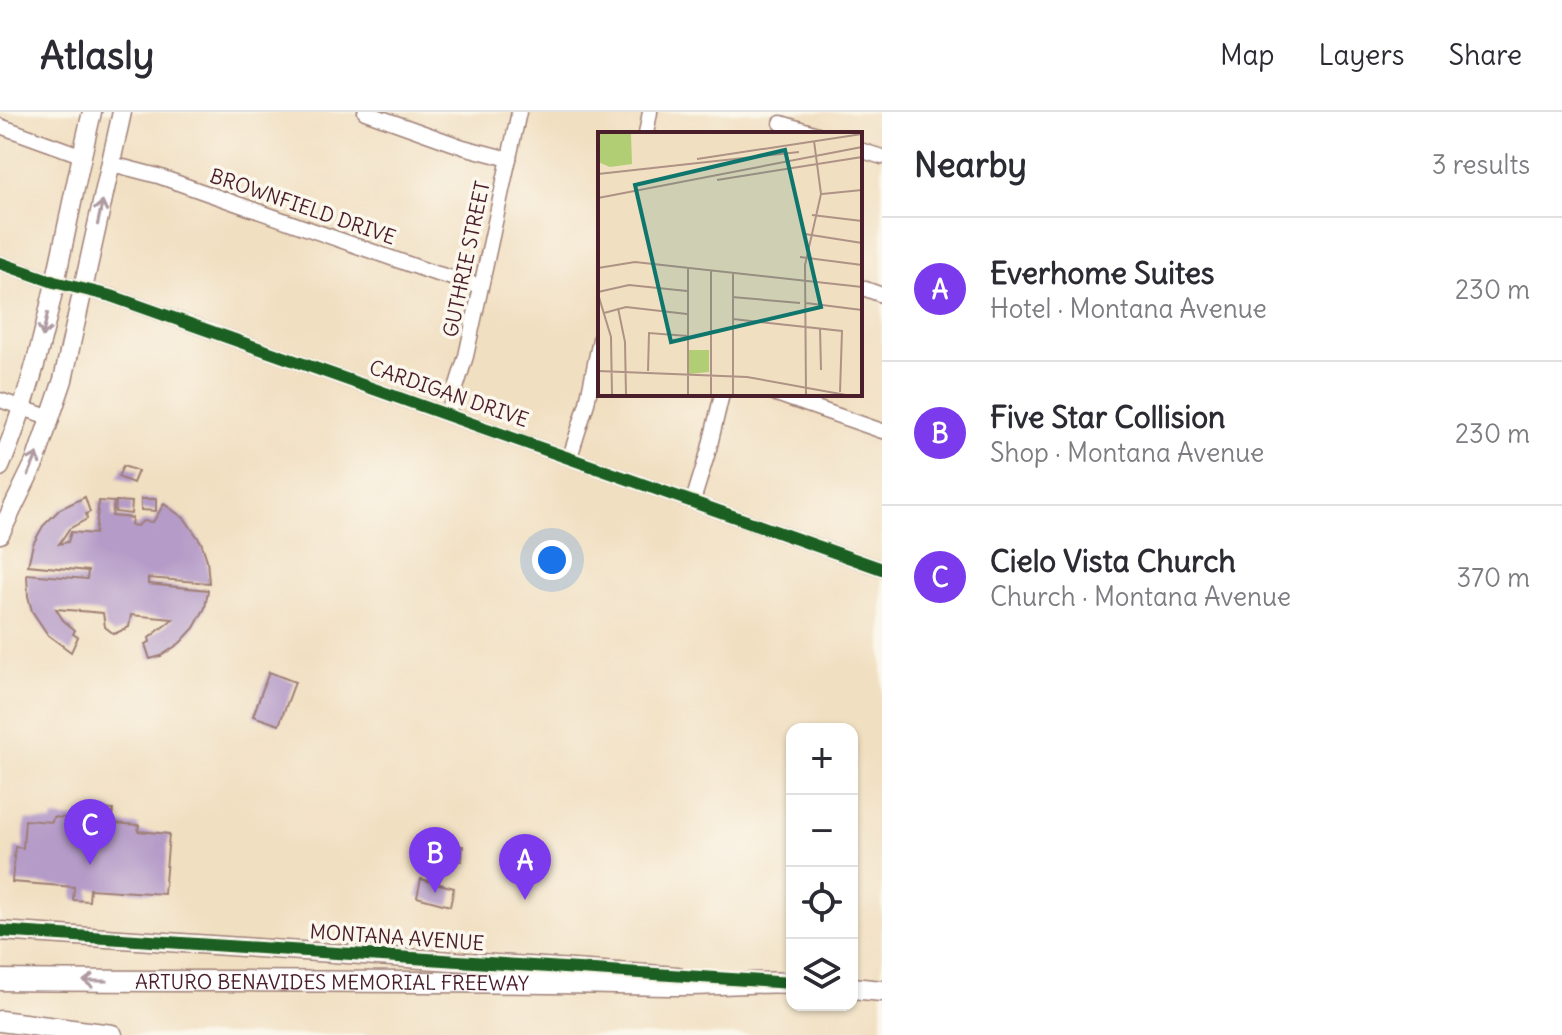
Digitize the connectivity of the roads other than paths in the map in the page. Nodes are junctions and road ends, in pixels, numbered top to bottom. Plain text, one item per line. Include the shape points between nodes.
1 (92, 112) edge
2 (122, 112) edge
3 (365, 112) edge
4 (519, 112) edge
5 (650, 112) edge
6 (781, 123) edge
7 (0, 126) edge
8 (646, 132) edge
9 (810, 132) edge
10 (862, 151) edge
11 (83, 156) junction
12 (882, 157) edge
13 (509, 159) junction
14 (112, 164) junction
15 (0, 263) edge
16 (54, 282) junction
17 (480, 286) junction
18 (862, 288) edge
19 (83, 289) junction
20 (882, 295) edge
21 (598, 349) edge
22 (722, 396) edge
23 (782, 396) edge
24 (0, 400) edge
25 (23, 408) junction
26 (448, 414) junction
27 (51, 418) junction
28 (882, 431) edge
29 (570, 457) junction
30 (0, 467) edge
31 (693, 501) junction
32 (0, 534) edge
33 (882, 569) edge
34 (0, 931) edge
35 (28, 934) junction
36 (0, 945) edge
37 (0, 980) edge
38 (761, 981) junction
39 (786, 983) edge
40 (858, 989) edge
41 (882, 991) edge
42 (0, 1021) edge
43 (112, 1035) edge

1 - 11 main road
2 - 14 main road
3 - 13 street
4 - 13 street, GUTHRIE STREET
5 - 8 street
6 - 9 street
7 - 11 street
10 - 12 street
11 - 16 main road
13 - 17 street, GUTHRIE STREET
14 - 17 street, BROWNFIELD DRIVE
19 -> 14 main road
15 - 16 street, CARDIGAN DRIVE
16 - 19 street, CARDIGAN DRIVE
16 -> 25 main road
17 - 26 street, GUTHRIE STREET
18 - 20 street
19 - 26 street, CARDIGAN DRIVE
19 - 27 main road
21 - 29 street
22 - 31 street
23 - 28 street
24 - 25 street
25 - 27 street
25 - 30 main road
26 - 29 street, CARDIGAN DRIVE
32 -> 27 main road
29 - 31 street, CARDIGAN DRIVE
31 - 33 street, CARDIGAN DRIVE
34 - 35 main road, MONTANA AVENUE
35 - 36 main road
35 - 38 main road, MONTANA AVENUE
38 -> 37 highway, ARTURO BENAVIDES MEMORIAL FREEWAY via 675,985
38 - 39 highway, MONTANA AVENUE
40 - 41 highway
42 - 43 highway

